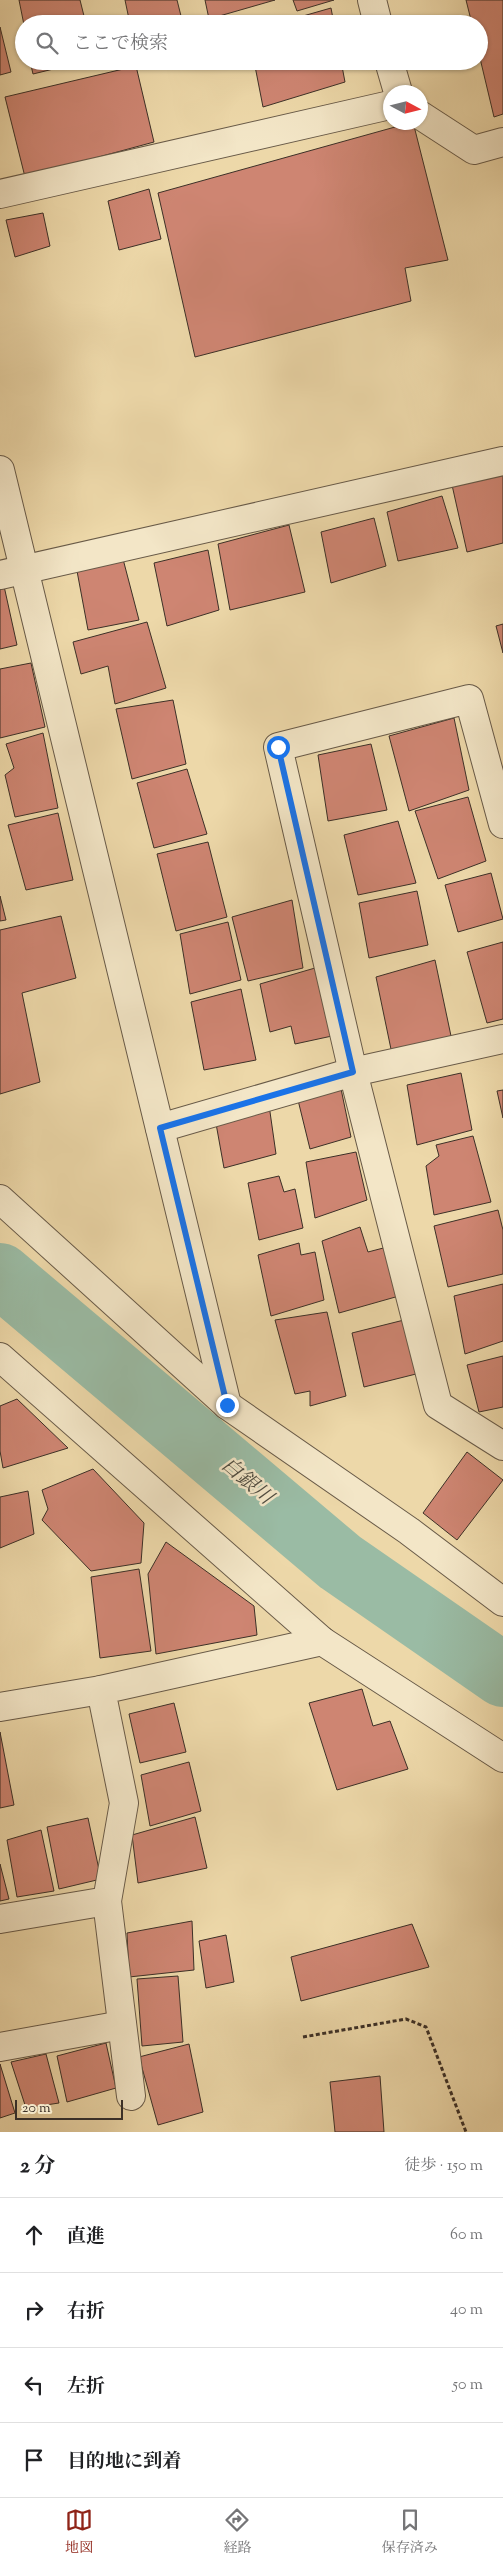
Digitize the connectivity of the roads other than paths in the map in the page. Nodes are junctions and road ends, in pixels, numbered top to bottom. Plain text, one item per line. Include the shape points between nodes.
1 (372, 0) edge
2 (376, 15) edge
3 (392, 70) edge
4 (396, 85) edge
5 (383, 107) edge
6 (428, 120) edge
7 (503, 142) edge
8 (0, 194) edge
9 (503, 460) edge
10 (0, 470) edge
11 (12, 573) edge
12 (503, 824) edge
13 (503, 1039) edge
14 (353, 1072) junction
15 (160, 1128) junction
16 (0, 1199) edge
17 (0, 1357) edge
18 (227, 1405) junction
19 (503, 1446) edge
20 (503, 1602) edge
21 (322, 1641) junction
22 (101, 1690) junction
23 (0, 1707) edge
24 (503, 1758) edge
25 (108, 1901) junction
26 (0, 1919) edge
27 (122, 2025) junction
28 (0, 2047) edge
29 (131, 2096) dead end

1 - 2 street
3 - 4 street
5 - 8 street
6 - 7 street via 474,150
9 - 11 street
10 - 11 street
11 - 15 street
12 - 14 street via 469,699 278,747
13 - 14 street
14 - 15 street
14 - 19 street via 438,1405
15 - 18 street
16 - 18 street
17 - 21 street
18 - 20 street via 409,1531
21 - 22 street
21 - 24 street
22 - 23 street
22 - 25 street via 124,1803
25 - 26 street
25 - 27 street
27 - 28 street
27 - 29 street

